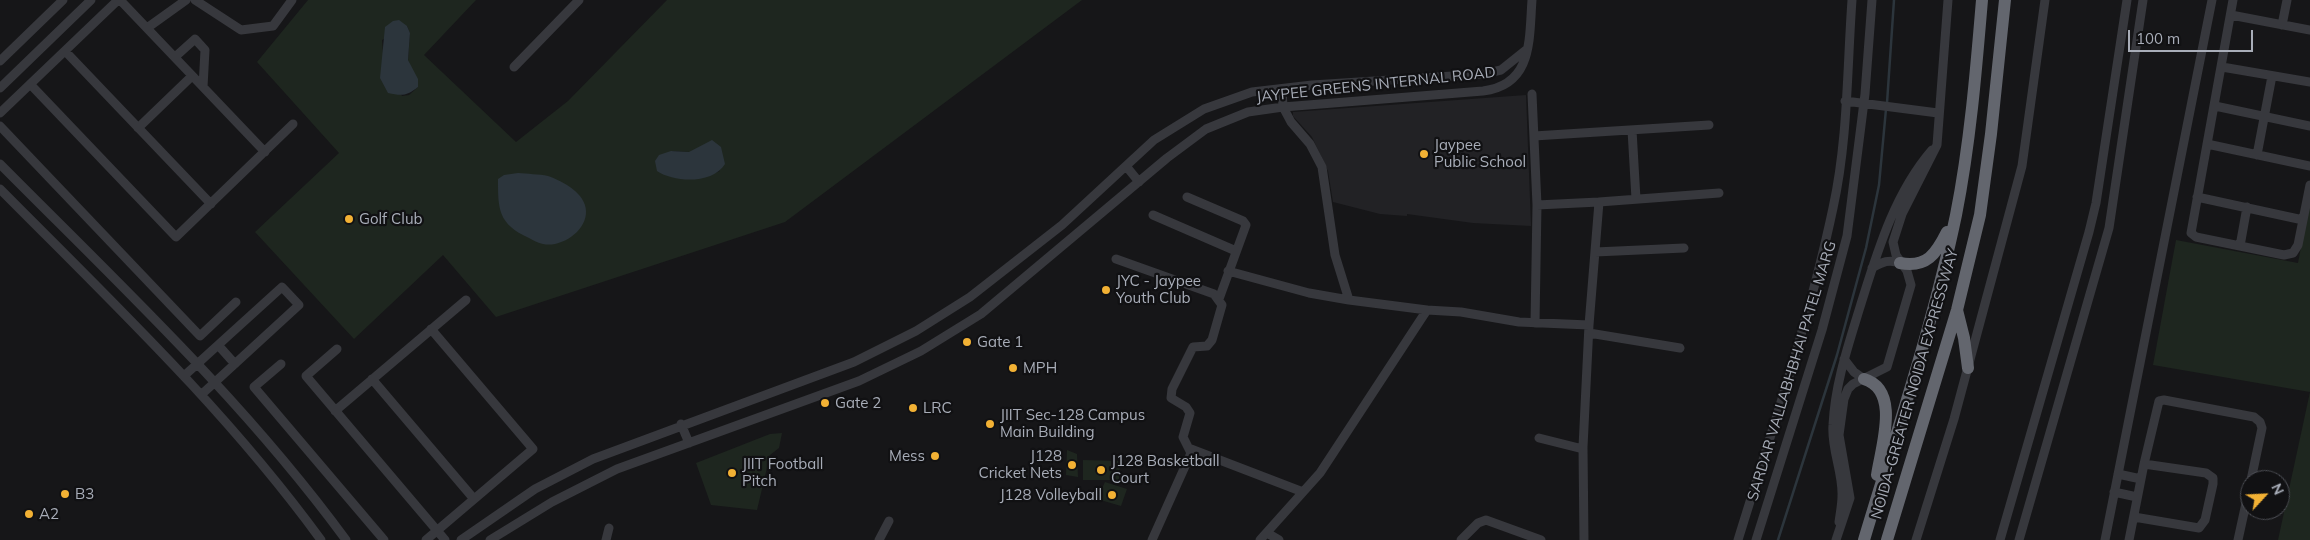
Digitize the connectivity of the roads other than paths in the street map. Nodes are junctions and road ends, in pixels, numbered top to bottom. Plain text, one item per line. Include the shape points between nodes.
1 (63, 0) edge
2 (91, 0) edge
3 (119, 0) edge
4 (186, 0) edge
5 (195, 0) edge
6 (292, 0) edge
7 (579, 0) edge
8 (1532, 0) edge
9 (1852, 0) edge
10 (1872, 0) edge
11 (1948, 0) edge
12 (1982, 0) edge
13 (2005, 0) edge
14 (2045, 0) edge
15 (2127, 0) edge
16 (2144, 0) edge
17 (2212, 0) edge
18 (2233, 0) edge
19 (2286, 0) edge
20 (2231, 15) junction
21 (2282, 25) junction
22 (147, 28) junction
23 (2310, 30) edge
24 (1526, 50) junction
25 (65, 51) junction
26 (175, 58) junction
27 (0, 61) edge
28 (514, 67) dead end
29 (2222, 67) junction
30 (192, 76) junction
31 (2272, 76) junction
32 (2310, 82) edge
33 (30, 84) junction
34 (203, 87) junction
35 (0, 88) edge
36 (1282, 89) junction
37 (1532, 94) dead end
38 (1846, 101) junction
39 (1868, 104) junction
40 (2215, 106) junction
41 (1283, 107) junction
42 (0, 113) edge
43 (1938, 113) junction
44 (2265, 116) junction
45 (293, 124) dead end
46 (1709, 125) dead end
47 (0, 126) edge
48 (2310, 126) edge
49 (138, 128) junction
50 (1632, 130) junction
51 (1534, 136) junction
52 (2207, 144) junction
53 (1937, 145) junction
54 (265, 152) junction
55 (2257, 155) junction
56 (0, 164) edge
57 (1126, 166) junction
58 (2310, 166) edge
59 (1139, 182) junction
60 (2310, 185) edge
61 (0, 189) edge
62 (1719, 193) dead end
63 (1188, 197) dead end
64 (2198, 197) junction
65 (1636, 199) junction
66 (1599, 202) junction
67 (211, 204) junction
68 (1537, 205) junction
69 (2247, 207) junction
70 (1153, 215) dead end
71 (1956, 216) junction
72 (2303, 220) junction
73 (2240, 246) junction
74 (1684, 248) dead end
75 (1236, 250) junction
76 (1595, 252) junction
77 (1116, 259) dead end
78 (1900, 264) junction
79 (1872, 268) junction
80 (1228, 271) junction
81 (1219, 299) junction
82 (466, 300) dead end
83 (1349, 300) junction
84 (236, 302) dead end
85 (1427, 310) junction
86 (1957, 310) junction
87 (1535, 323) junction
88 (431, 329) junction
89 (1589, 329) junction
90 (218, 345) junction
91 (1680, 348) dead end
92 (337, 349) dead end
93 (1844, 359) junction
94 (198, 364) junction
95 (235, 364) junction
96 (281, 364) dead end
97 (1968, 368) junction
98 (185, 376) junction
99 (372, 379) junction
100 (1864, 379) junction
101 (215, 382) junction
102 (202, 394) junction
103 (336, 411) junction
104 (680, 424) junction
105 (1539, 438) dead end
106 (689, 442) junction
107 (1584, 449) junction
108 (1191, 450) junction
109 (2144, 464) junction
110 (2253, 470) edge
111 (2118, 474) junction
112 (2141, 479) junction
113 (1303, 492) junction
114 (2114, 492) junction
115 (2137, 497) junction
116 (474, 499) junction
117 (1873, 509) junction
118 (2134, 518) junction
119 (888, 520) dead end
120 (2242, 520) edge
121 (609, 528) dead end
122 (437, 530) junction
123 (1264, 537) edge
124 (321, 540) edge
125 (346, 540) edge
126 (384, 540) edge
127 (426, 540) edge
128 (445, 540) edge
129 (461, 540) edge
130 (490, 540) edge
131 (606, 540) edge
132 (879, 540) edge
133 (1152, 540) edge
134 (1278, 540) edge
135 (1461, 540) edge
136 (1541, 540) edge
137 (1584, 540) edge
138 (1738, 540) edge
139 (1756, 540) edge
140 (1836, 540) edge
141 (1864, 540) edge
142 (1887, 540) edge
143 (1916, 540) edge
144 (2000, 540) edge
145 (2019, 540) edge
146 (2105, 540) edge
147 (2130, 540) edge
148 (2238, 540) edge

1 - 27 street
2 - 35 street
3 - 22 street
3 - 25 street
4 - 22 street
5 - 6 street via 241,30 273,26
7 - 28 street
8 - 24 street, JAYPEE GREENS INTERNAL ROAD
9 - 38 street, SARDAR VALLABHBHAI PATEL MARG
10 - 39 street, SARDAR VALLABHBHAI PATEL MARG
11 - 43 street
12 - 71 highway, NOIDA-GREATER NOIDA EXPRESSWAY via 1971,131
13 - 86 highway, NOIDA-GREATER NOIDA EXPRESSWAY via 1992,134 1980,215
14 - 97 street via 2022,166
15 - 144 street via 2092,222
16 - 145 street via 2109,228
17 - 111 street
18 - 20 street
19 - 21 street
20 - 21 street
20 - 29 street
21 - 23 street
22 - 26 street
24 - 36 street, JAYPEE GREENS INTERNAL ROAD via 1501,70 1484,74
24 - 41 street, JAYPEE GREENS INTERNAL ROAD via 1521,69 1511,82 1498,89
25 - 33 street
25 - 49 street
26 - 30 street
26 - 34 street via 195,38 205,50
29 - 31 street
29 - 40 street
30 - 34 street
30 - 49 street
31 - 32 street
31 - 44 street
33 - 42 street
33 - 67 street via 176,237
34 - 54 street
36 - 41 street
36 - 57 street, JAYPEE GREENS INTERNAL ROAD via 1252,92 1204,109 1154,140
37 - 51 street
38 - 39 street
38 - 138 street, SARDAR VALLABHBHAI PATEL MARG via 1834,206 1810,305
39 - 43 street
39 - 139 street, SARDAR VALLABHBHAI PATEL MARG via 1847,236 1822,330
40 - 44 street
40 - 52 street
41 - 59 street, JAYPEE GREENS INTERNAL ROAD via 1248,112 1206,129
41 - 83 street via 1322,167 1335,255
43 - 53 street
44 - 48 street
44 - 55 street
45 - 54 street
46 - 50 street
47 - 84 street via 200,336
49 - 67 street
50 - 51 street
50 - 65 street
51 - 68 street
52 - 55 street
52 - 64 street
53 - 78 street via 1902,214 1893,242
53 - 79 street via 1922,162 1891,218
54 - 67 street
55 - 58 street
56 - 94 street
57 - 59 street
57 - 104 street, JAYPEE GREENS INTERNAL ROAD via 1032,249 970,297 916,331 854,362
59 - 106 street, JAYPEE GREENS INTERNAL ROAD via 981,314 921,351 859,381
60 - 72 street
61 - 98 street
62 - 65 street
63 - 75 street via 1245,222
64 - 69 street
64 - 73 street via 2190,230 2192,236
65 - 66 street
66 - 68 street
66 - 76 street
68 - 87 street
69 - 72 street
69 - 73 street
70 - 75 street
71 - 78 highway via 1926,262 1912,266
71 - 117 highway, NOIDA-GREATER NOIDA EXPRESSWAY via 1934,303
72 - 73 street via 2294,253
74 - 76 street
75 - 80 street
76 - 89 street
77 - 81 street via 1208,291
78 - 79 street via 1884,261
78 - 100 street via 1907,271 1911,285 1891,361 1882,371
79 - 93 street
80 - 81 street
80 - 83 street via 1308,293
81 - 108 street via 1222,311 1212,340 1207,346 1197,346 1190,351 1170,395 1190,413 1182,437
82 - 88 street
83 - 85 street
85 - 87 street
85 - 113 street via 1350,430
86 - 97 highway
86 - 142 highway, NOIDA-GREATER NOIDA EXPRESSWAY
87 - 89 street
88 - 99 street
88 - 116 street via 533,448
89 - 91 street
89 - 107 street
90 - 94 street
90 - 95 street
90 - 95 street via 282,287 299,305
92 - 103 street via 306,376
93 - 100 street
93 - 140 street via 1835,394 1833,424 1842,495
94 - 98 street
94 - 101 street
95 - 101 street
96 - 126 street via 254,387
97 - 143 street
98 - 102 street
99 - 103 street
99 - 116 street
100 - 117 highway via 1878,386 1883,394 1887,418
100 - 140 street via 1848,389 1840,417 1840,451 1850,498
101 - 102 street
101 - 125 street via 307,486
102 - 124 street via 290,497
103 - 122 street
104 - 106 street
104 - 129 street, JAYPEE GREENS INTERNAL ROAD via 593,459 543,484
105 - 107 street
106 - 130 street, JAYPEE GREENS INTERNAL ROAD via 617,469 552,502
107 - 137 street
108 - 113 street
108 - 133 street via 1190,459
109 - 110 street via 2156,406 2164,400 2254,417 2260,422 2261,434
109 - 112 street
109 - 118 street via 2206,473 2213,484 2205,520 2199,528
111 - 112 street
111 - 114 street
112 - 115 street
113 - 123 street
114 - 115 street
114 - 146 street
115 - 118 street
116 - 122 street
117 - 141 highway, NOIDA-GREATER NOIDA EXPRESSWAY
118 - 147 street
119 - 132 street
120 - 148 street
121 - 131 street
122 - 127 street
122 - 128 street
123 - 134 street
135 - 136 street via 1478,523 1486,520

